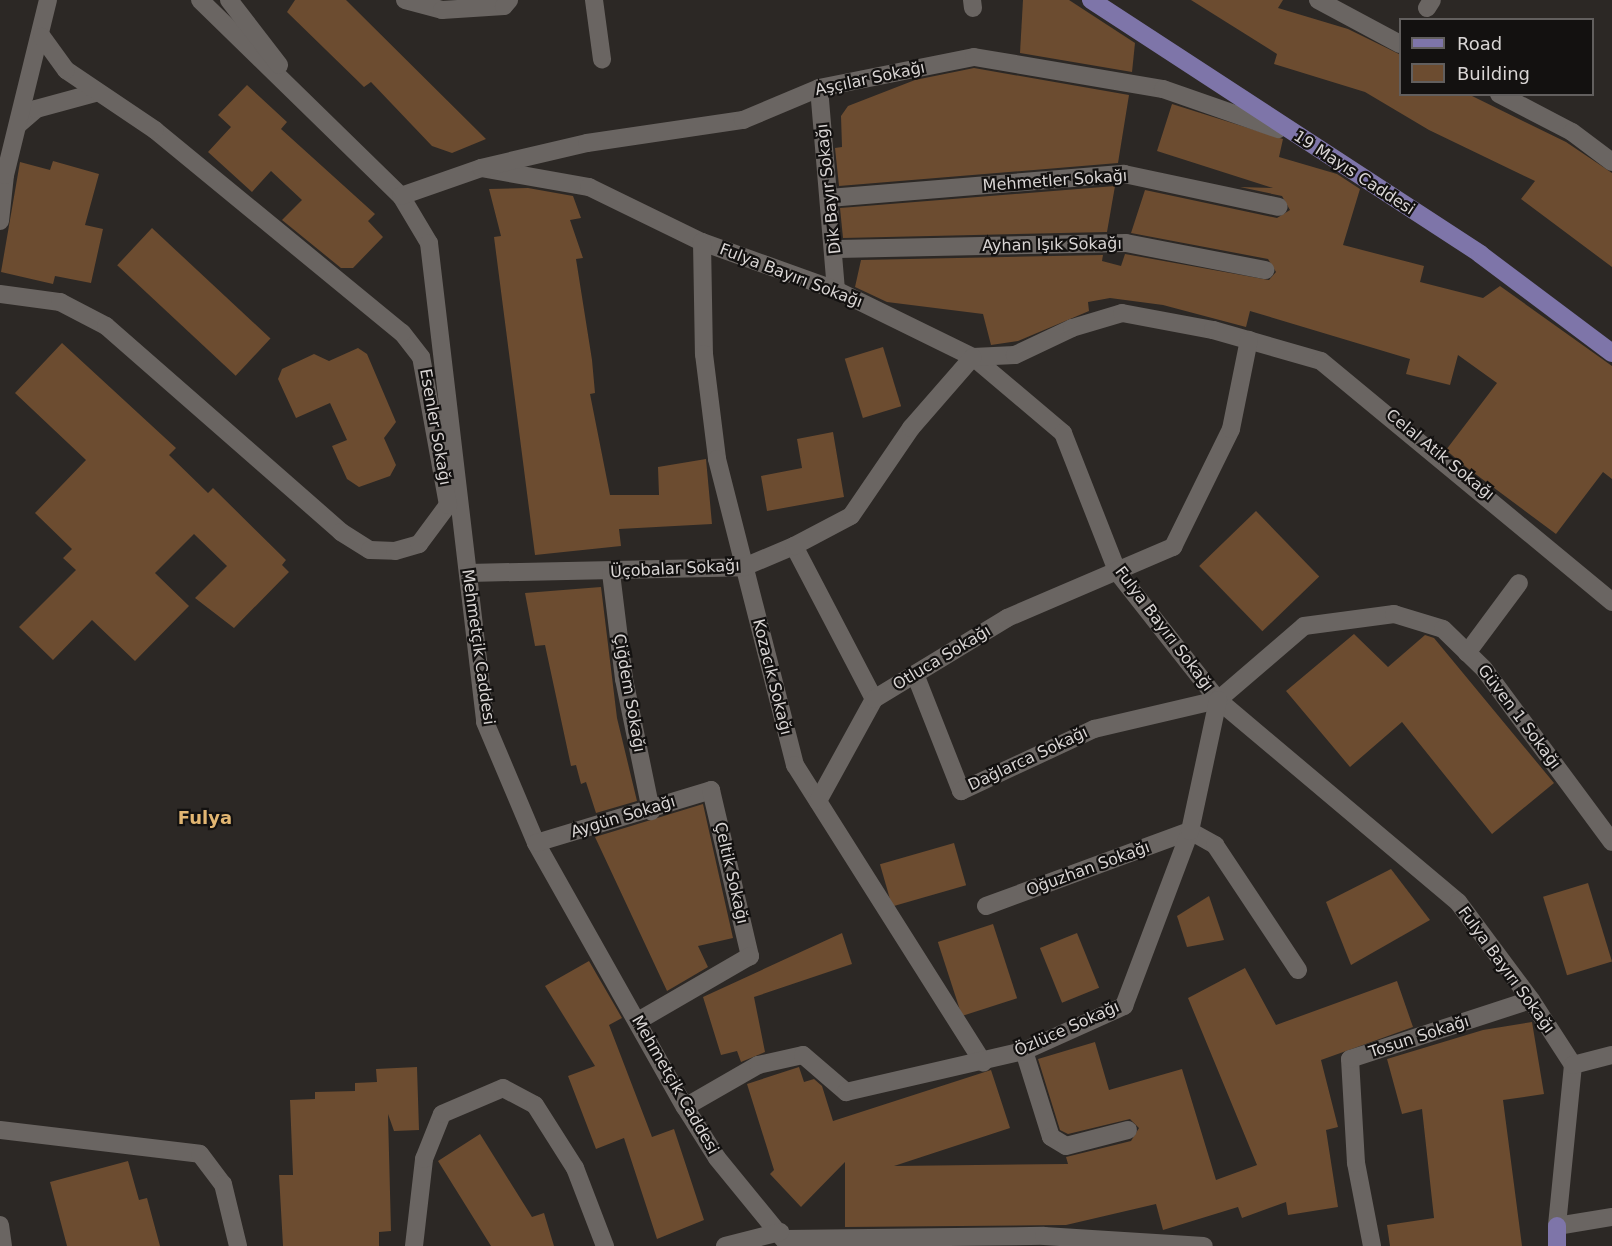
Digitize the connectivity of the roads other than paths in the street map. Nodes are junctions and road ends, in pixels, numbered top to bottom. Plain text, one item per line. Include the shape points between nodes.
1 (48, 0) edge
2 (200, 0) edge
3 (230, 0) edge
4 (405, 0) edge
5 (509, 0) edge
6 (594, 0) edge
7 (1091, 0) edge
8 (1318, 0) edge
9 (42, 37) junction
10 (1399, 43) edge
11 (602, 59) dead end
12 (819, 88) junction
13 (95, 93) junction
14 (1503, 96) edge
15 (319, 116) junction
16 (19, 124) junction
17 (1305, 141) junction
18 (1612, 162) edge
19 (481, 168) junction
20 (2, 177) edge
21 (401, 196) junction
22 (829, 198) junction
23 (1279, 207) dead end
24 (0, 221) edge
25 (702, 242) junction
26 (837, 249) junction
27 (1265, 270) dead end
28 (837, 290) junction
29 (0, 294) edge
30 (1249, 340) junction
31 (445, 348) junction
32 (1612, 353) edge
33 (422, 357) junction
34 (973, 357) junction
35 (794, 546) junction
36 (744, 567) junction
37 (468, 573) junction
38 (610, 573) junction
39 (1118, 573) junction
40 (1519, 583) dead end
41 (1612, 602) edge
42 (1467, 653) junction
43 (915, 674) junction
44 (874, 699) junction
45 (1218, 700) junction
46 (711, 790) joint
47 (818, 801) junction
48 (651, 811) junction
49 (1190, 831) junction
50 (1610, 836) edge
51 (536, 843) junction
52 (986, 906) dead end
53 (1298, 970) dead end
54 (1531, 1000) junction
55 (638, 1021) junction
56 (1024, 1051) junction
57 (1612, 1055) edge
58 (983, 1062) junction
59 (1573, 1065) junction
60 (685, 1107) junction
61 (0, 1130) edge
62 (1128, 1130) dead end
63 (1612, 1217) edge
64 (0, 1225) edge
65 (1557, 1226) junction
66 (785, 1239) edge
67 (3, 1246) edge
68 (238, 1246) edge
69 (414, 1246) edge
70 (605, 1246) edge
71 (725, 1246) edge
72 (1204, 1246) edge
73 (1372, 1246) edge
74 (1557, 1246) edge

1 - 9 street
2 - 15 street, Mehmetçik Caddesi
3 - 15 street, Mehmetçik Caddesi
4 - 5 street via 442,10 504,6
6 - 11 street
7 - 17 main road, 19 Mayıs Caddesi
8 - 10 street
9 - 13 street, Esenler Sokağı via 66,70
9 - 16 street
12 - 17 street, Aşçılar Sokağı via 975,57 1163,89 1249,116
12 - 19 street, Aşçılar Sokağı via 743,120 587,143
12 - 22 street, Dik Bayır Sokağı
13 - 16 street via 36,110
13 - 33 street, Esenler Sokağı via 155,130 402,333
14 - 18 street via 1572,132
15 - 21 street, Mehmetçik Caddesi
16 - 20 street
17 - 32 main road, 19 Mayıs Caddesi via 1480,254
19 - 21 street, Aşçılar Sokağı
19 - 25 street, Fulya Bayırı Sokağı via 589,187
20 - 24 street
21 - 31 street, Mehmetçik Caddesi via 429,243
22 - 23 street, Mehmetler Sokağı via 1124,174
22 - 26 street, Dik Bayır Sokağı
25 - 28 street, Fulya Bayırı Sokağı
25 - 36 street, Kozacık Sokağı via 711,413
26 - 27 street, Ayhan Işık Sokağı via 1126,243
26 - 28 street, Dik Bayır Sokağı
28 - 34 street, Fulya Bayırı Sokağı
29 - 33 street, Esenler Sokağı via 60,302 106,326 341,532 370,550 395,551 419,544 448,505
30 - 34 street, Celal Atik Sokağı via 1122,313 1072,328 1016,355
30 - 39 street via 1231,429 1173,547
30 - 41 street, Celal Atik Sokağı via 1322,361
31 - 33 street
31 - 37 street, Mehmetçik Caddesi
34 - 35 street, Üçobalar Sokağı via 911,428 851,516
34 - 39 street, Fulya Bayırı Sokağı via 1063,433
35 - 36 street, Üçobalar Sokağı
35 - 44 street
36 - 38 street, Üçobalar Sokağı
36 - 47 street, Kozacık Sokağı via 795,765
37 - 38 street, Üçobalar Sokağı
37 - 51 street, Mehmetçik Caddesi via 485,722
38 - 48 street, Çiğdem Sokağı via 624,679
39 - 43 street, Otluca Sokağı via 1007,618
39 - 45 street, Fulya Bayırı Sokağı
40 - 42 street
42 - 45 street, Güven 1 Sokağı via 1443,629 1394,614 1305,627
42 - 50 street, Güven 1 Sokağı
43 - 44 street, Otluca Sokağı
43 - 45 street, Dağlarca Sokağı via 961,791 1094,729
44 - 47 street, Otluca Sokağı
45 - 49 street, Özlüce Sokağı
45 - 54 street, Fulya Bayırı Sokağı via 1458,902
46 - 48 street, Aygün Sokağı
46 - 55 street, Çeltik Sokağı via 750,956
47 - 58 street, Kozacık Sokağı
48 - 51 street, Aygün Sokağı
49 - 52 street, Oğuzhan Sokağı
49 - 53 street via 1215,845
49 - 56 street, Özlüce Sokağı via 1124,1006
51 - 55 street, Mehmetçik Caddesi
54 - 59 street, Fulya Bayırı Sokağı
54 - 73 street, Tosun Sokağı via 1350,1059 1356,1163
55 - 60 street, Mehmetçik Caddesi
56 - 58 street, Özlüce Sokağı
56 - 62 street via 1051,1137 1066,1146
57 - 59 street
58 - 60 street, Özlüce Sokağı via 846,1092 803,1055 758,1065
59 - 65 street
60 - 66 street, Mehmetçik Caddesi via 717,1158
61 - 68 street via 200,1154 223,1184
63 - 65 street
64 - 67 street
65 - 74 main road
66 - 71 street
66 - 72 street via 1044,1236
69 - 70 street via 424,1159 442,1114 502,1088 535,1105 575,1168

